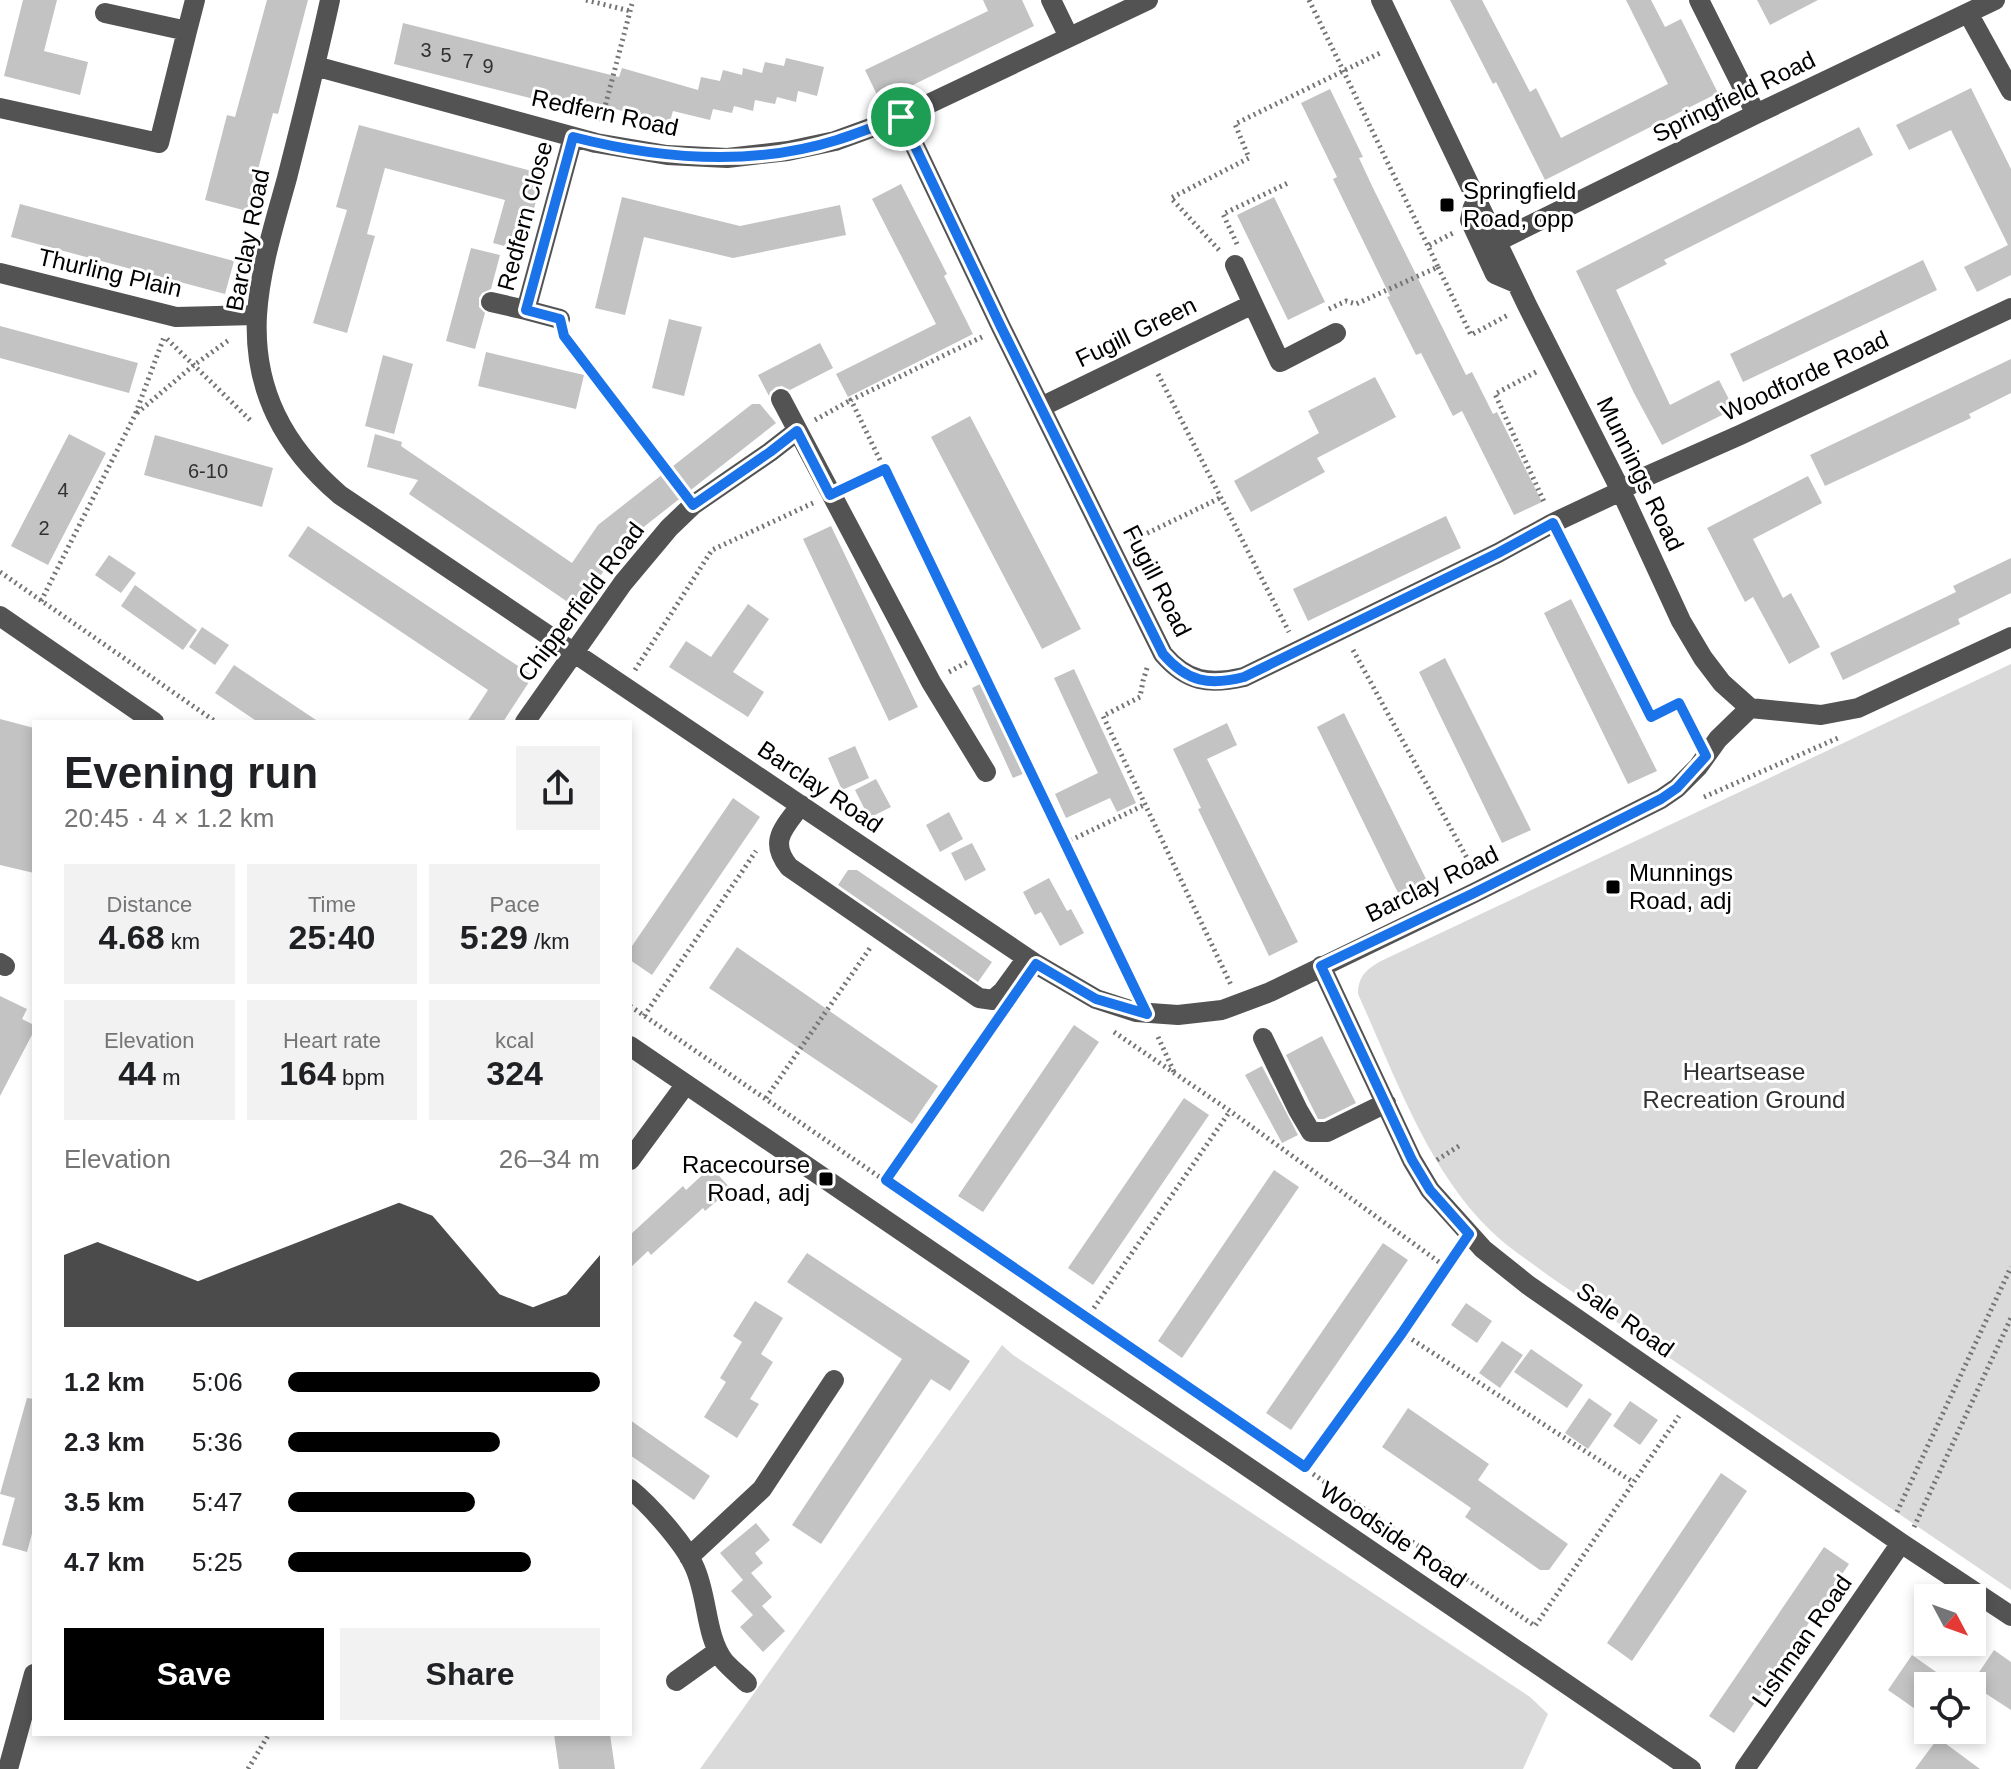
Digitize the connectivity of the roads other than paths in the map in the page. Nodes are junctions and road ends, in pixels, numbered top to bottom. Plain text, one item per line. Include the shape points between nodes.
1 (195, 0) edge
2 (330, 0) edge
3 (1051, 0) edge
4 (1148, 0) edge
5 (1381, 0) edge
6 (1699, 0) edge
7 (1995, 0) edge
8 (105, 13) dead end
9 (1968, 13) junction
10 (187, 31) junction
11 (1069, 37) junction
12 (315, 66) junction
13 (2011, 91) edge
14 (0, 108) edge
15 (1756, 114) junction
16 (901, 117) junction
17 (573, 137) junction
18 (1475, 198) junction
19 (1496, 242) junction
20 (1238, 259) road end
21 (0, 273) edge
22 (1516, 283) junction
23 (491, 302) dead end
24 (1253, 304) junction
25 (2011, 308) edge
26 (526, 310) junction
27 (257, 315) junction
28 (560, 319) road end
29 (1336, 333) dead end
30 (781, 399) dead end
31 (1041, 407) junction
32 (797, 431) junction
33 (1621, 491) junction
34 (0, 616) edge
35 (2011, 637) edge
36 (574, 652) junction
37 (1750, 708) junction
38 (151, 720) edge
39 (526, 720) edge
40 (986, 772) dead end
41 (801, 805) junction
42 (1027, 958) junction
43 (1321, 966) junction
44 (1263, 1038) dead end
45 (632, 1047) edge
46 (686, 1084) junction
47 (1386, 1103) junction
48 (632, 1157) edge
49 (834, 1380) dead end
50 (632, 1491) edge
51 (1901, 1543) junction
52 (689, 1557) junction
53 (2011, 1616) edge
54 (718, 1651) junction
55 (32, 1681) edge
56 (676, 1681) dead end
57 (747, 1683) dead end
58 (8, 1769) edge
59 (1691, 1769) edge
60 (1745, 1769) edge

1 - 10 street
2 - 12 street, Barclay Road
3 - 11 street
4 - 11 street, Redfern Road
5 - 18 street, Munnings Road
6 - 15 street
7 - 9 street, Springfield Road
8 - 10 street
9 - 13 street
9 - 15 street, Springfield Road
10 - 14 street via 159,143
11 - 16 street, Redfern Road
12 - 17 street, Redfern Road
12 - 27 street, Barclay Road
15 - 19 street, Springfield Road
16 - 17 street, Redfern Road via 835,141 727,158 667,155
16 - 31 street, Fugill Road
17 - 26 street, Redfern Close
18 - 19 street, Munnings Road
18 - 22 street via 1470,220 1495,274
19 - 22 street, Munnings Road
20 - 24 street
21 - 27 street, Thurling Plain via 176,317
22 - 33 street, Munnings Road
23 - 26 street, Redfern Close
24 - 29 street via 1280,362
24 - 31 street, Fugill Green
25 - 33 street, Woodforde Road
26 - 28 street, Redfern Close
27 - 36 street, Barclay Road via 264,384 275,416 318,476
30 - 32 street
31 - 33 street, Fugill Road via 1163,654 1188,676 1206,681 1244,677
32 - 36 street, Chipperfield Road via 669,528
32 - 40 street via 931,682
33 - 37 street, Munnings Road via 1681,621 1722,683
34 - 38 street
35 - 37 street via 1858,708 1821,715
36 - 39 street, Chipperfield Road
36 - 41 street, Barclay Road
37 - 43 street, Barclay Road via 1661,799
41 - 42 street, Barclay Road
41 - 42 street via 778,844 789,867 979,998 993,1000
42 - 43 street, Barclay Road via 1096,999 1147,1014 1178,1015 1240,1004
43 - 47 street, Sale Road
44 - 47 street via 1311,1132 1327,1132
45 - 46 street, Woodside Road
46 - 48 street
46 - 59 street, Woodside Road
47 - 51 street, Sale Road via 1430,1190 1483,1249
49 - 52 street via 762,1489
50 - 52 street
51 - 53 street, Sale Road
51 - 60 street, Lishman Road
52 - 54 street
54 - 56 street
54 - 57 street
55 - 58 street

